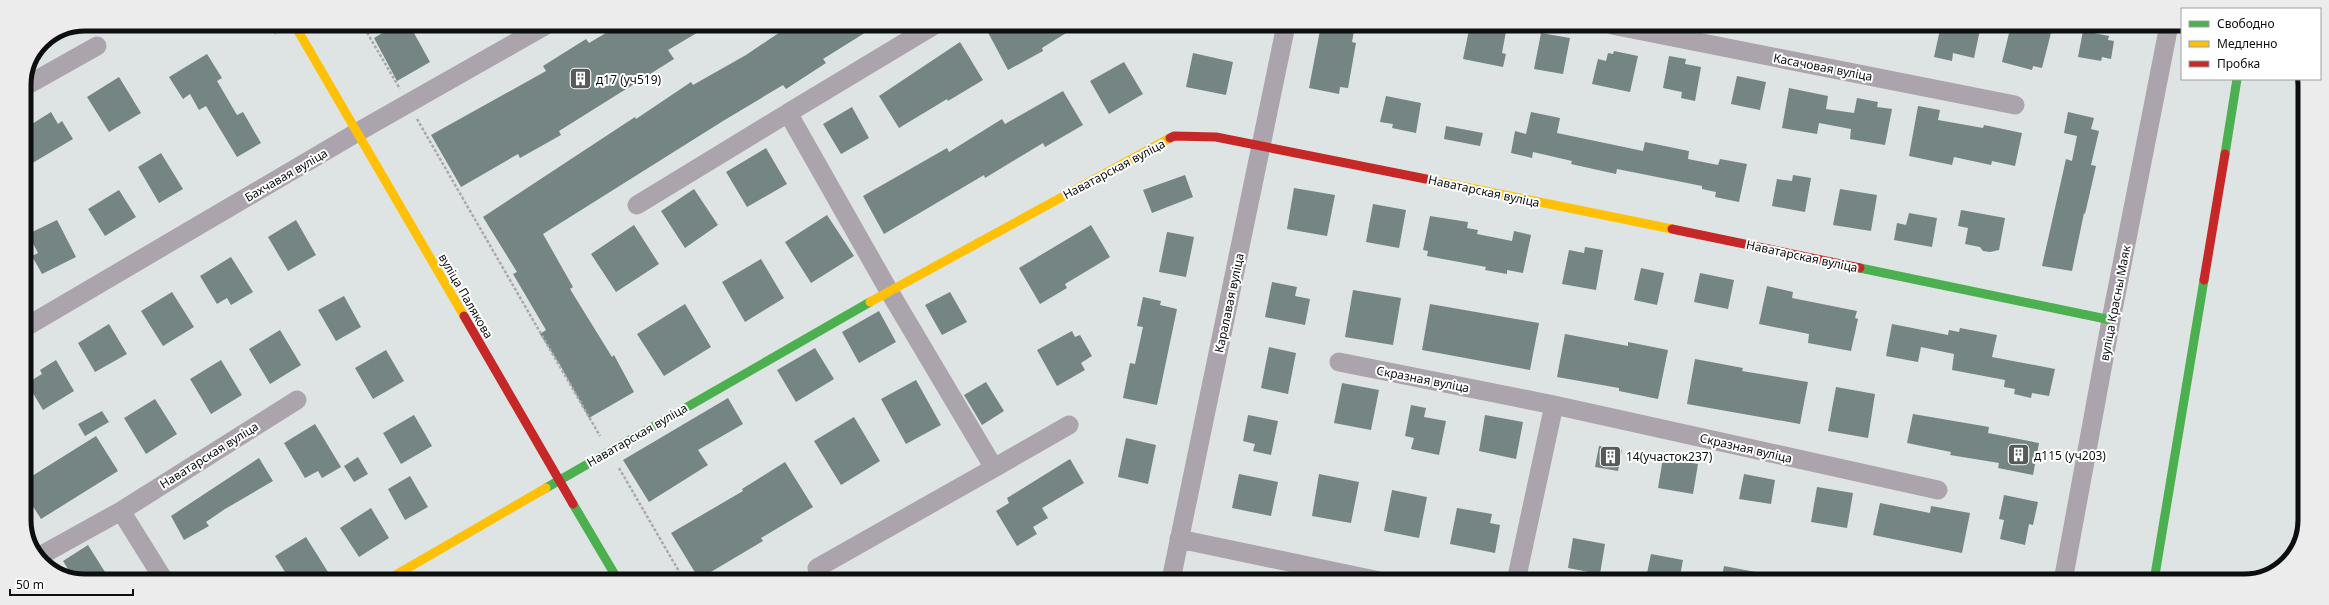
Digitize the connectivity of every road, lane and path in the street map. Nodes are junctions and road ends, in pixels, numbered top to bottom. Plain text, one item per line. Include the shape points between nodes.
1 (298, 31) edge
2 (366, 31) edge
3 (536, 31) edge
4 (924, 31) edge
5 (1285, 31) edge
6 (1651, 31) edge
7 (2168, 31) edge
8 (97, 46) dead end
9 (2237, 80) edge
10 (31, 83) edge
11 (403, 96) dead end
12 (2015, 105) dead end
13 (788, 114) junction
14 (416, 118) dead end
15 (356, 134) junction
16 (1262, 145) junction
17 (637, 205) dead end
18 (889, 291) junction
19 (2111, 320) junction
20 (31, 324) edge
21 (1339, 362) dead end
22 (297, 400) dead end
23 (1554, 405) junction
24 (1069, 424) dead end
25 (602, 438) dead end
26 (616, 464) dead end
27 (994, 468) junction
28 (559, 480) junction
29 (1938, 490) dead end
30 (121, 511) junction
31 (1179, 539) junction
32 (43, 554) edge
33 (817, 568) dead end
34 (160, 574) edge
35 (397, 574) edge
36 (614, 574) edge
37 (680, 574) edge
38 (1172, 574) edge
39 (1351, 574) edge
40 (1518, 574) edge
41 (2064, 574) edge
42 (2155, 574) edge

1 - 15 street, вуліца Палякова
2 - 11 path
3 - 15 street, Бахчавая вуліца
4 - 13 street
5 - 16 street, Каралавая вуліца
6 - 12 street, Касачовая вуліца
7 - 19 street, вуліца Красны Маяк
8 - 10 street
9 - 42 street
13 - 17 street
13 - 18 street
14 - 25 path
15 - 20 street, Бахчавая вуліца
15 - 28 street, вуліца Палякова
16 - 18 street, Наватарская вуліца via 1216,137 1174,136
16 - 19 street, Наватарская вуліца
16 - 31 street, Каралавая вуліца
18 - 27 street
18 - 28 street, Наватарская вуліца
19 - 41 street, вуліца Красны Маяк
21 - 23 street, Скразная вуліца
22 - 30 street, Наватарская вуліца
23 - 29 street, Скразная вуліца
23 - 40 street
24 - 27 street
26 - 37 path
27 - 33 street
28 - 35 street, Наватарская вуліца
28 - 36 street, вуліца Палякова
30 - 32 street, Наватарская вуліца
30 - 34 street
31 - 38 street, Каралавая вуліца
31 - 39 street

